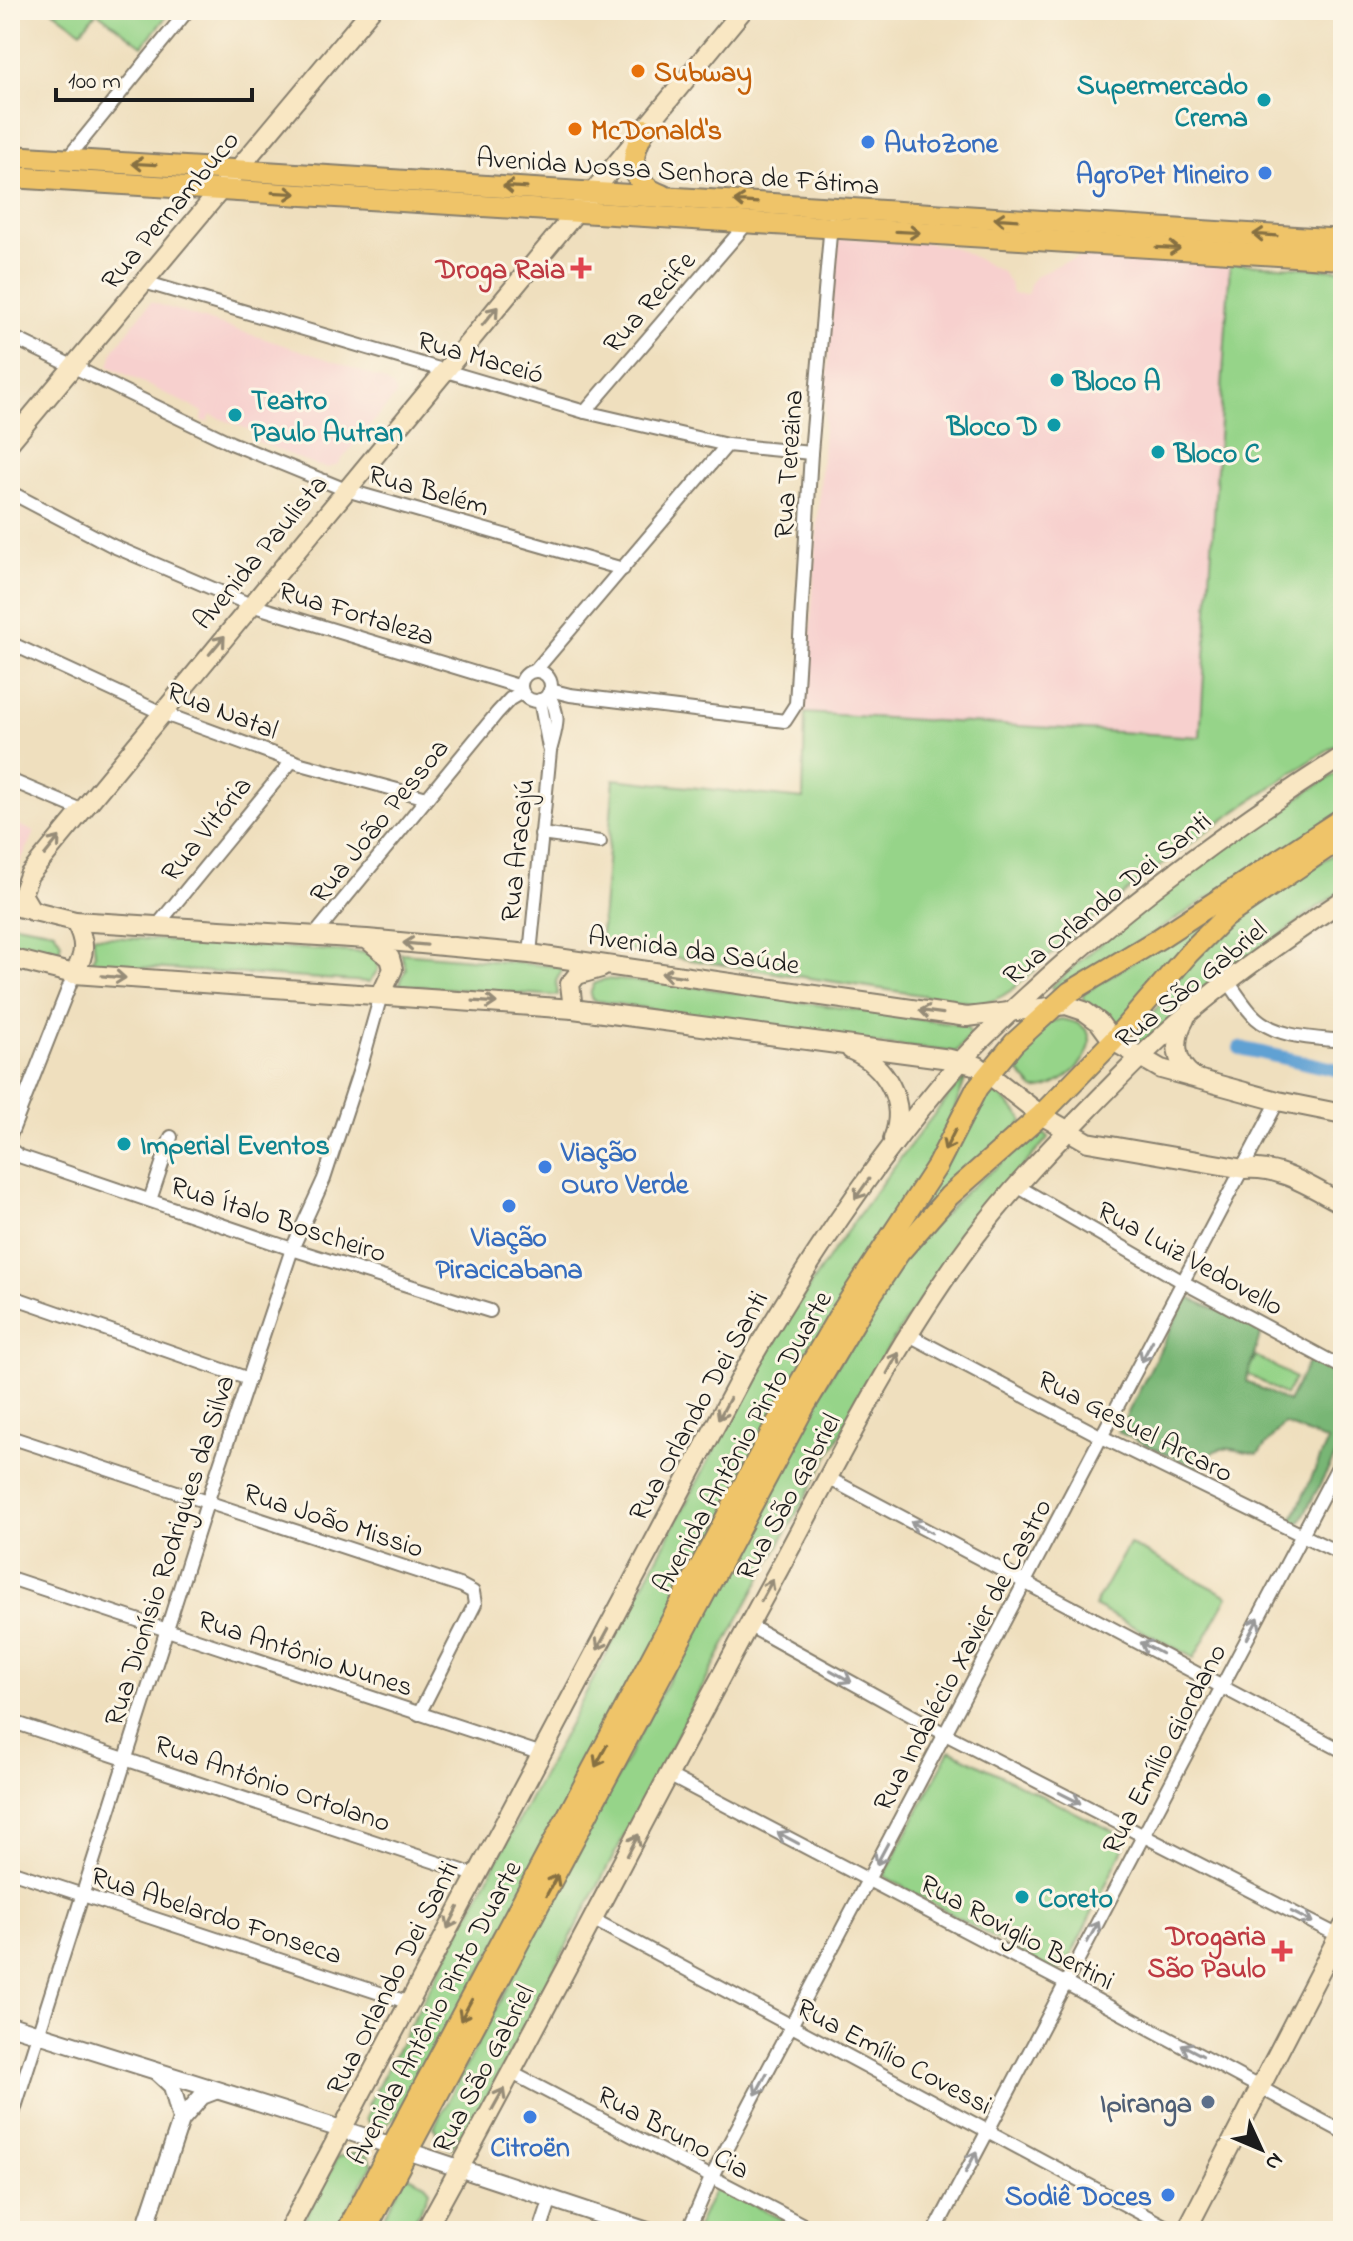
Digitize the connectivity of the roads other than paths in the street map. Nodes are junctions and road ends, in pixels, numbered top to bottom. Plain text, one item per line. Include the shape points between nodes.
1 (188, 10) edge
2 (371, 10) edge
3 (743, 10) edge
4 (645, 129) junction
5 (10, 156) edge
6 (67, 159) junction
7 (239, 170) junction
8 (10, 177) edge
9 (222, 189) junction
10 (593, 192) junction
11 (670, 197) junction
12 (577, 211) junction
13 (831, 218) junction
14 (749, 221) junction
15 (1343, 240) edge
16 (1343, 259) edge
17 (144, 282) junction
18 (10, 336) edge
19 (72, 368) junction
20 (445, 371) junction
21 (585, 412) junction
22 (10, 442) edge
23 (727, 445) junction
24 (811, 453) junction
25 (346, 490) junction
26 (10, 492) edge
27 (623, 569) junction
28 (251, 605) junction
29 (10, 643) edge
30 (544, 685) junction
31 (523, 692) junction
32 (162, 713) junction
33 (1343, 756) edge
34 (292, 761) junction
35 (10, 780) edge
36 (427, 798) junction
37 (81, 810) junction
38 (1343, 818) edge
39 (541, 834) junction
40 (1343, 837) edge
41 (600, 842) dead end
42 (1343, 900) edge
43 (10, 905) edge
44 (32, 911) junction
45 (75, 921) junction
46 (156, 927) junction
47 (313, 937) junction
48 (367, 939) junction
49 (530, 954) junction
50 (10, 958) edge
51 (612, 966) junction
52 (74, 974) junction
53 (1228, 982) junction
54 (381, 995) junction
55 (1055, 1005) junction
56 (573, 1009) junction
57 (1190, 1012) junction
58 (1008, 1014) junction
59 (1113, 1041) junction
60 (1343, 1041) edge
61 (837, 1045) junction
62 (1138, 1058) junction
63 (961, 1061) junction
64 (988, 1073) junction
65 (1200, 1081) junction
66 (1278, 1101) junction
67 (1343, 1114) edge
68 (1041, 1115) junction
69 (1067, 1132) junction
70 (10, 1136) edge
71 (171, 1137) dead end
72 (10, 1149) edge
73 (887, 1154) junction
74 (1244, 1169) junction
75 (1017, 1186) junction
76 (150, 1200) junction
77 (1343, 1204) edge
78 (292, 1249) junction
79 (1183, 1282) junction
80 (10, 1296) edge
81 (490, 1311) dead end
82 (909, 1335) junction
83 (1343, 1368) edge
84 (249, 1379) junction
85 (10, 1437) edge
86 (1102, 1437) junction
87 (1343, 1457) edge
88 (828, 1478) junction
89 (207, 1503) junction
90 (1302, 1535) junction
91 (1343, 1555) edge
92 (10, 1578) edge
93 (1026, 1582) junction
94 (748, 1625) junction
95 (166, 1632) junction
96 (1222, 1687) junction
97 (419, 1714) junction
98 (10, 1721) edge
99 (945, 1734) junction
100 (1343, 1751) edge
101 (542, 1754) junction
102 (125, 1758) junction
103 (670, 1776) junction
104 (1145, 1836) junction
105 (10, 1871) edge
106 (475, 1875) junction
107 (869, 1880) junction
108 (83, 1895) junction
109 (594, 1920) junction
110 (1341, 1933) edge
111 (1065, 1983) junction
112 (410, 2003) junction
113 (10, 2025) edge
114 (791, 2027) junction
115 (37, 2034) junction
116 (158, 2072) junction
117 (512, 2073) junction
118 (1261, 2087) junction
119 (215, 2091) junction
120 (181, 2120) junction
121 (10, 2123) edge
122 (344, 2130) junction
123 (987, 2132) junction
124 (1343, 2132) edge
125 (402, 2149) junction
126 (460, 2168) junction
127 (711, 2178) junction
128 (551, 2198) junction
129 (144, 2231) edge
130 (288, 2231) edge
131 (347, 2231) edge
132 (365, 2231) edge
133 (425, 2231) edge
134 (540, 2231) edge
135 (648, 2231) edge
136 (688, 2231) edge
137 (815, 2231) edge
138 (935, 2231) edge
139 (1174, 2231) edge
140 (1186, 2231) edge

1 - 6 street
2 - 7 main road, Rua Pernambuco
3 - 4 main road, Avenida Paulista
4 - 10 main road, Avenida Paulista
4 - 11 main road via 633,152 636,174 655,192
5 - 6 main road, Avenida Nossa Senhora de Fátima
7 -> 6 main road, Avenida Nossa Senhora de Fátima
7 - 9 main road, Rua Pernambuco
10 -> 7 main road, Avenida Nossa Senhora de Fátima
8 - 9 main road, Avenida Nossa Senhora de Fátima
9 -> 12 main road, Avenida Nossa Senhora de Fátima
9 - 17 main road, Rua Pernambuco
10 - 11 main road, Avenida Nossa Senhora de Fátima
10 - 12 main road, Avenida Paulista
13 -> 11 main road, Avenida Nossa Senhora de Fátima
12 - 14 main road, Avenida Nossa Senhora de Fátima
20 -> 12 main road, Avenida Paulista
13 - 14 main road, Avenida Nossa Senhora de Fátima
15 -> 13 main road, Avenida Nossa Senhora de Fátima
13 -> 16 main road, Avenida Nossa Senhora de Fátima
13 - 24 street, Rua Terezina
14 - 21 street, Rua Recife
17 - 19 main road, Rua Pernambuco
17 - 20 street, Rua Maceió
18 - 19 street, Rua Belém
19 - 22 main road, Rua Pernambuco
19 - 25 street, Rua Belém
20 - 21 street, Rua Maceió
20 - 25 main road, Avenida Paulista
21 - 23 street, Rua Maceió
23 - 24 street, Rua Maceió
23 - 27 street
24 - 30 street, Rua Terezina via 796,704 785,721
25 - 27 street, Rua Belém
25 - 28 main road, Avenida Paulista
26 - 28 street, Rua Fortaleza via 113,546
27 - 30 street via 569,631
28 - 31 street, Rua Fortaleza
32 -> 28 main road, Avenida Paulista
29 - 32 street, Rua Natal
30 - 31 street, Rua Fortaleza
30 - 31 street, Rua João Pessoa via 526,674
30 - 39 street, Rua Aracajú via 558,713
31 - 36 street, Rua João Pessoa via 503,706
32 - 34 street, Rua Natal
32 - 37 main road, Avenida Paulista
33 - 58 main road, Rua Orlando Dei Santi via 1170,875
34 - 36 street, Rua Natal
34 - 46 street, Rua Vitória
35 - 37 street
36 - 47 street, Rua João Pessoa
44 -> 37 main road, Avenida Paulista via 22,894 25,882
38 - 55 main road, Avenida Antônio Pinto Duarte
39 - 41 street
39 - 49 street, Rua Aracajú
40 - 59 main road, Avenida Antônio Pinto Duarte via 1225,917
42 - 53 main road, Rua São Gabriel
43 - 44 main road, Avenida da Saúde
44 - 45 main road, Avenida da Saúde
45 - 46 main road, Avenida da Saúde
45 - 52 main road via 85,945
46 - 47 main road, Avenida da Saúde
47 - 48 main road, Avenida da Saúde
49 -> 48 main road, Avenida da Saúde
48 - 54 main road via 390,958 393,969
49 - 51 main road, Avenida da Saúde
50 - 52 main road
51 - 56 main road via 577,975 570,984
58 -> 51 main road, Avenida da Saúde via 967,1017
52 -> 54 main road
52 - 70 street
53 - 57 main road, Rua São Gabriel
53 - 60 street via 1256,1018 1270,1027
54 -> 56 main road
54 - 78 street, Rua Dionísio Rodrigues da Silva via 320,1189
55 - 58 main road, Avenida da Saúde
55 - 59 main road, Avenida da Saúde via 1084,1011
55 - 64 main road, Avenida Antônio Pinto Duarte
56 - 61 main road
57 - 62 main road, Rua São Gabriel
57 - 65 main road via 1177,1038 1177,1053 1186,1071
58 - 63 main road, Rua Orlando Dei Santi
59 - 62 main road, Avenida da Saúde
59 - 68 main road, Avenida Antônio Pinto Duarte
61 - 63 main road
61 - 73 main road via 871,1061 892,1087 898,1127
62 - 65 main road, Avenida da Saúde
62 - 69 main road, Rua São Gabriel
63 - 64 main road
63 - 73 main road, Rua Orlando Dei Santi
64 - 68 main road
64 -> 125 main road, Avenida Antônio Pinto Duarte via 937,1166 775,1426
65 - 66 main road, Avenida da Saúde
66 - 67 main road, Avenida da Saúde
66 - 74 street, Rua Indalécio Xavier de Castro
68 - 69 main road
125 -> 68 main road, Avenida Antônio Pinto Duarte via 804,1407 864,1306 899,1253 939,1207
69 - 74 main road via 1109,1148
69 - 75 main road, Rua São Gabriel
71 - 76 street
72 - 76 street, Rua Ítalo Boscheiro
73 -> 101 main road, Rua Orlando Dei Santi via 764,1337
74 - 77 main road via 1282,1171
74 - 79 street, Rua Indalécio Xavier de Castro
75 - 79 street, Rua Luiz Vedovello
75 - 82 main road, Rua São Gabriel via 975,1237
76 - 78 street, Rua Ítalo Boscheiro
78 - 81 street, Rua Ítalo Boscheiro
78 - 84 street, Rua Dionísio Rodrigues da Silva
79 - 83 street, Rua Luiz Vedovello
79 -> 86 street, Rua Indalécio Xavier de Castro
80 - 84 street
82 - 86 street, Rua Gesuel Arcaro
88 -> 82 main road, Rua São Gabriel
84 - 89 street, Rua Dionísio Rodrigues da Silva
85 - 89 street, Rua João Missio
86 - 90 street, Rua Gesuel Arcaro
86 - 93 street, Rua Indalécio Xavier de Castro
87 - 90 street, Rua Emílio Giordano
93 -> 88 street
94 -> 88 main road, Rua São Gabriel
89 - 95 street, Rua Dionísio Rodrigues da Silva
89 - 97 street, Rua João Missio via 473,1592 475,1604
90 - 91 street, Rua Gesuel Arcaro
96 -> 90 street, Rua Emílio Giordano
92 - 95 street, Rua Antônio Nunes
96 -> 93 street
93 - 99 street, Rua Indalécio Xavier de Castro
94 -> 99 street
94 - 103 main road, Rua São Gabriel
95 - 97 street, Rua Antônio Nunes
95 - 102 street, Rua Dionísio Rodrigues da Silva
96 - 100 street
96 - 104 street, Rua Emílio Giordano
97 - 101 street, Rua Antônio Nunes
98 - 102 street, Rua Antônio Ortolano
99 -> 104 street
99 -> 107 street, Rua Indalécio Xavier de Castro
101 - 106 main road, Rua Orlando Dei Santi
102 - 106 street, Rua Antônio Ortolano
102 - 108 street, Rua Dionísio Rodrigues da Silva
107 -> 103 street, Rua Roviglio Bertini
109 -> 103 main road, Rua São Gabriel
104 -> 110 street
111 -> 104 street, Rua Emílio Giordano
105 - 108 street, Rua Abelardo Fonseca
106 -> 112 main road, Rua Orlando Dei Santi
107 - 111 street, Rua Roviglio Bertini
107 - 114 street, Rua Indalécio Xavier de Castro
108 - 112 street, Rua Abelardo Fonseca
108 - 115 street, Rua Dionísio Rodrigues da Silva
109 - 114 street, Rua Emílio Covessi
109 - 117 main road, Rua São Gabriel
110 - 118 main road
118 -> 111 street, Rua Roviglio Bertini
111 - 123 street, Rua Emílio Giordano
112 - 122 main road, Rua Orlando Dei Santi
113 - 115 street
114 - 123 street, Rua Emílio Covessi
114 -> 127 street, Rua Indalécio Xavier de Castro
115 - 116 street
115 - 121 street, Rua Dionísio Rodrigues da Silva
116 - 119 street
116 - 120 street via 172,2086
126 -> 117 main road, Rua São Gabriel
117 - 127 street, Rua Bruno Cia
118 - 124 street, Rua Roviglio Bertini
118 - 140 main road
119 - 120 street via 202,2096
119 - 122 street
120 - 129 street
122 - 125 street
122 - 130 main road, Rua Orlando Dei Santi
138 -> 123 street, Rua Emílio Giordano
123 - 139 street, Rua Emílio Covessi
125 - 126 street
125 - 131 main road, Avenida Antônio Pinto Duarte
125 - 132 main road, Avenida Antônio Pinto Duarte
126 - 128 street
126 - 133 main road, Rua São Gabriel
127 - 136 street, Rua Indalécio Xavier de Castro
127 - 137 street, Rua Bruno Cia
128 - 134 street
128 - 135 street

